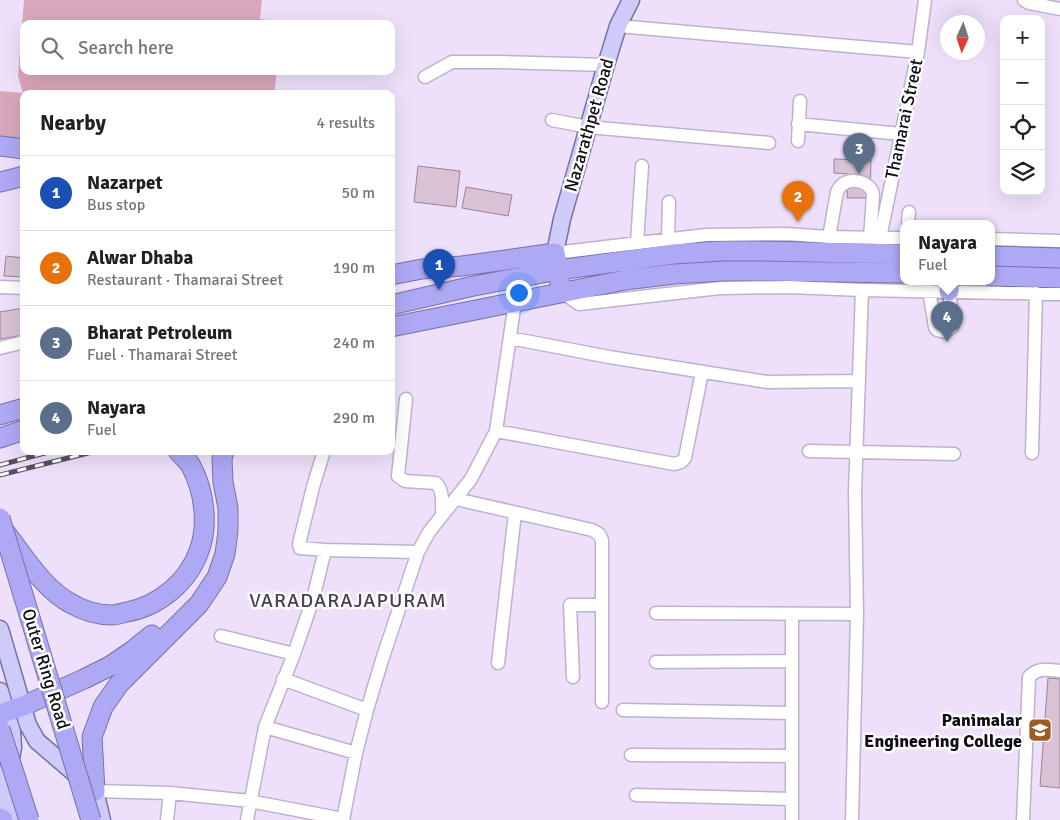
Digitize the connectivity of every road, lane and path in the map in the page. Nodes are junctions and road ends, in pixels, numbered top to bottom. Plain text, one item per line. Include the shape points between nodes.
1 (631, 0) edge
2 (924, 0) edge
3 (1024, 0) edge
4 (1060, 9) edge
5 (618, 26) junction
6 (918, 52) junction
7 (606, 65) junction
8 (425, 77) dead end
9 (800, 101) dead end
10 (552, 120) dead end
11 (798, 124) junction
12 (588, 127) junction
13 (901, 134) junction
14 (798, 140) dead end
15 (769, 143) dead end
16 (0, 146) edge
17 (20, 148) edge
18 (0, 155) edge
19 (20, 157) edge
20 (642, 166) dead end
21 (20, 177) edge
22 (0, 182) edge
23 (669, 202) dead end
24 (875, 238) junction
25 (900, 238) edge
26 (668, 239) junction
27 (995, 241) edge
28 (820, 242) junction
29 (637, 243) junction
30 (1053, 249) edge
31 (900, 254) edge
32 (995, 256) edge
33 (557, 262) junction
34 (900, 273) edge
35 (395, 274) edge
36 (995, 276) edge
37 (1060, 278) edge
38 (949, 286) edge
39 (0, 287) edge
40 (395, 287) edge
41 (20, 288) edge
42 (862, 290) junction
43 (929, 291) junction
44 (562, 292) junction
45 (1036, 293) junction
46 (1060, 294) edge
47 (416, 300) junction
48 (515, 302) junction
49 (395, 305) edge
50 (395, 326) edge
51 (510, 338) junction
52 (20, 343) edge
53 (0, 348) edge
54 (702, 372) junction
55 (859, 381) junction
56 (406, 399) dead end
57 (20, 409) edge
58 (0, 415) edge
59 (20, 431) edge
60 (496, 431) junction
61 (0, 438) edge
62 (809, 451) dead end
63 (856, 452) junction
64 (1032, 453) dead end
65 (954, 454) dead end
66 (181, 455) edge
67 (213, 455) edge
68 (223, 455) edge
69 (323, 455) edge
70 (456, 499) junction
71 (515, 513) junction
72 (442, 516) junction
73 (2, 524) edge
74 (325, 550) junction
75 (418, 552) junction
76 (601, 605) junction
77 (656, 613) dead end
78 (792, 614) junction
79 (857, 614) junction
80 (0, 629) edge
81 (221, 636) dead end
82 (294, 654) junction
83 (792, 661) junction
84 (656, 662) dead end
85 (498, 663) dead end
86 (1060, 671) edge
87 (573, 677) dead end
88 (283, 679) junction
89 (0, 691) edge
90 (602, 702) dead end
91 (368, 710) junction
92 (623, 710) dead end
93 (792, 713) junction
94 (7, 715) edge
95 (265, 726) junction
96 (356, 753) junction
97 (631, 755) dead end
98 (792, 756) junction
99 (3, 775) edge
100 (95, 791) junction
101 (170, 793) junction
102 (636, 795) dead end
103 (792, 799) junction
104 (250, 801) junction
105 (10, 820) edge
106 (29, 820) edge
107 (91, 820) edge
108 (102, 820) edge
109 (167, 820) edge
110 (247, 820) edge
111 (343, 820) edge
112 (792, 820) edge
113 (852, 820) edge
114 (1023, 820) edge

1 - 5 main road, Nazarathpet Road
2 - 6 street, Thamarai Street
3 - 4 street
5 - 6 street
5 - 7 main road, Nazarathpet Road
6 - 13 street, Thamarai Street
7 - 8 street via 452,62
7 - 12 main road, Nazarathpet Road
9 - 11 street
10 - 12 street
11 - 13 street
11 - 14 street
12 - 15 street
12 - 33 main road, Nazarathpet Road via 562,219
13 - 24 street, Thamarai Street
16 - 17 highway
18 - 19 highway
20 - 29 street
21 - 22 highway
23 - 26 street
24 - 25 street
24 - 28 street
24 - 28 street via 872,189 862,182 850,182 840,187
26 - 28 street via 787,234
26 - 29 street
27 - 30 street
28 - 31 highway
28 - 33 highway
29 - 33 street
30 - 32 highway
33 - 35 highway via 422,269
33 - 44 highway
33 - 47 highway
34 - 44 highway via 724,271 625,280
36 - 37 highway
38 - 43 street
38 - 43 street via 953,322 945,332 935,327
38 - 45 street
39 - 41 street
40 - 47 highway via 412,284
42 - 43 street
42 - 44 street via 720,288 579,304
42 - 55 street
44 - 48 highway
45 - 46 street
45 - 64 street
47 - 49 highway
48 - 50 highway
48 - 51 street
51 - 54 street
51 - 60 street
52 - 53 street
54 - 55 street via 767,382
54 - 60 street via 685,458 681,462 674,464
55 - 63 street
56 - 72 street via 398,476 405,481 436,483 440,487
57 - 58 highway
59 - 61 highway
60 - 70 street
62 - 63 street
63 - 65 street
63 - 79 street
66 - 73 highway via 190,465 200,488 204,514 199,551 190,571 175,587 160,600 138,610 113,615 92,613 71,604 54,593
67 - 94 highway via 219,506 217,532 201,581 186,601 159,628 110,666
68 - 100 highway via 228,531 217,576 200,604 119,684 103,707 92,737
69 - 74 street via 299,547
70 - 71 street
70 - 72 street
71 - 76 street via 599,534 602,540
71 - 85 street
72 - 75 street
73 - 107 highway, Outer Ring Road, bridge
74 - 75 street
74 - 82 street
75 - 91 street
76 - 87 street via 570,605
76 - 90 street
77 - 78 street
78 - 79 street
78 - 83 street
79 - 113 street
80 - 94 main road
81 - 82 street
82 - 88 street
83 - 84 street
83 - 93 street
86 - 114 street via 1039,670 1029,676
88 - 91 street
88 - 95 street
89 - 94 main road
91 - 96 street
92 - 93 street
93 - 98 street
94 - 99 main road via 13,747
94 - 100 main road via 28,725 37,742
94 - 106 highway, bridge
95 - 96 street
95 - 104 street
96 - 111 street
97 - 98 street
98 - 103 street
99 - 105 main road
100 - 101 street
100 - 108 main road
101 - 104 street
101 - 109 street
102 - 103 street
103 - 112 street
104 - 110 street
104 - 111 street

